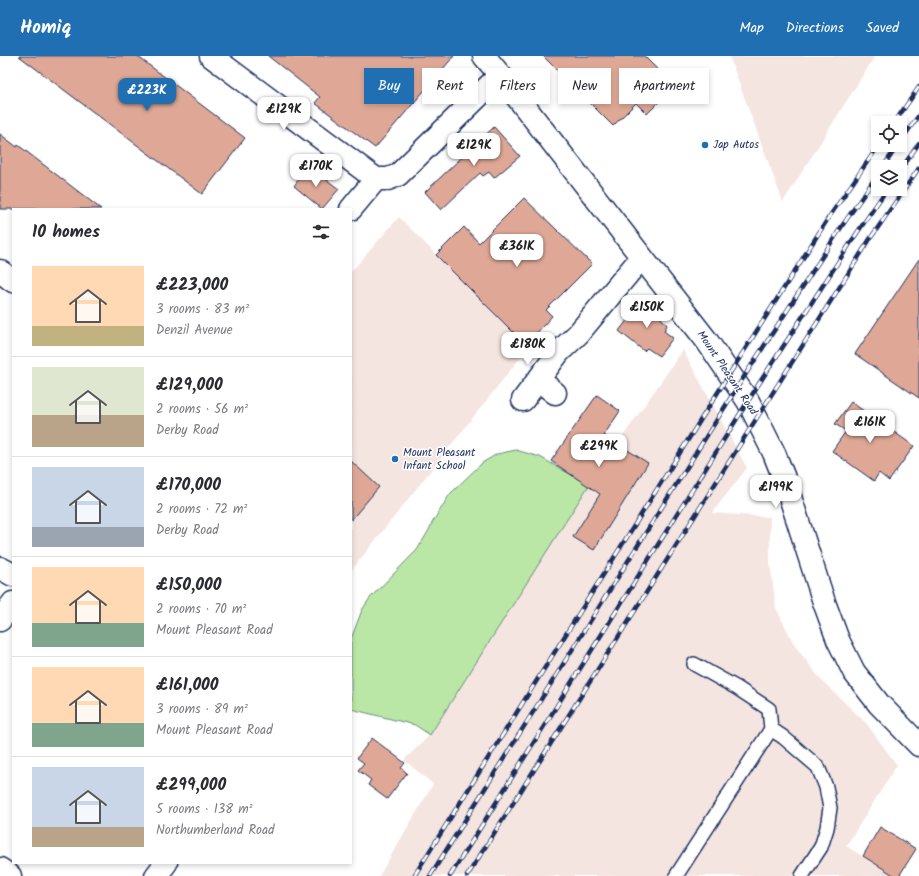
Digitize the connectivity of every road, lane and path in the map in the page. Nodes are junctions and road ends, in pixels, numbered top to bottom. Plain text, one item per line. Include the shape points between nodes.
1 (211, 56) edge
2 (484, 56) edge
3 (494, 68) edge
4 (486, 89) edge
5 (523, 104) edge
6 (376, 179) junction
7 (352, 208) edge
8 (642, 258) junction
9 (0, 271) edge
10 (12, 279) edge
11 (523, 400) dead end
12 (0, 568) edge
13 (12, 574) edge
14 (12, 604) edge
15 (0, 620) edge
16 (694, 664) dead end
17 (771, 729) junction
18 (919, 745) edge
19 (165, 864) edge
20 (0, 869) edge
21 (10, 876) edge
22 (156, 876) edge
23 (676, 876) edge
24 (802, 876) edge

1 - 6 street
2 - 3 street, Mount Pleasant Road
4 - 6 street via 398,175 388,179
5 - 8 street, Mount Pleasant Road
6 - 7 street
8 - 11 street via 578,334 559,352 547,386
8 - 18 street, Mount Pleasant Road via 707,341 748,401 784,478 838,640 854,672 879,704
9 - 10 street
12 - 13 street
14 - 15 street
16 - 17 lane via 769,709
17 - 23 lane
17 - 24 lane via 818,767 826,787 830,808 828,828 821,847
19 - 22 street
20 - 21 street

